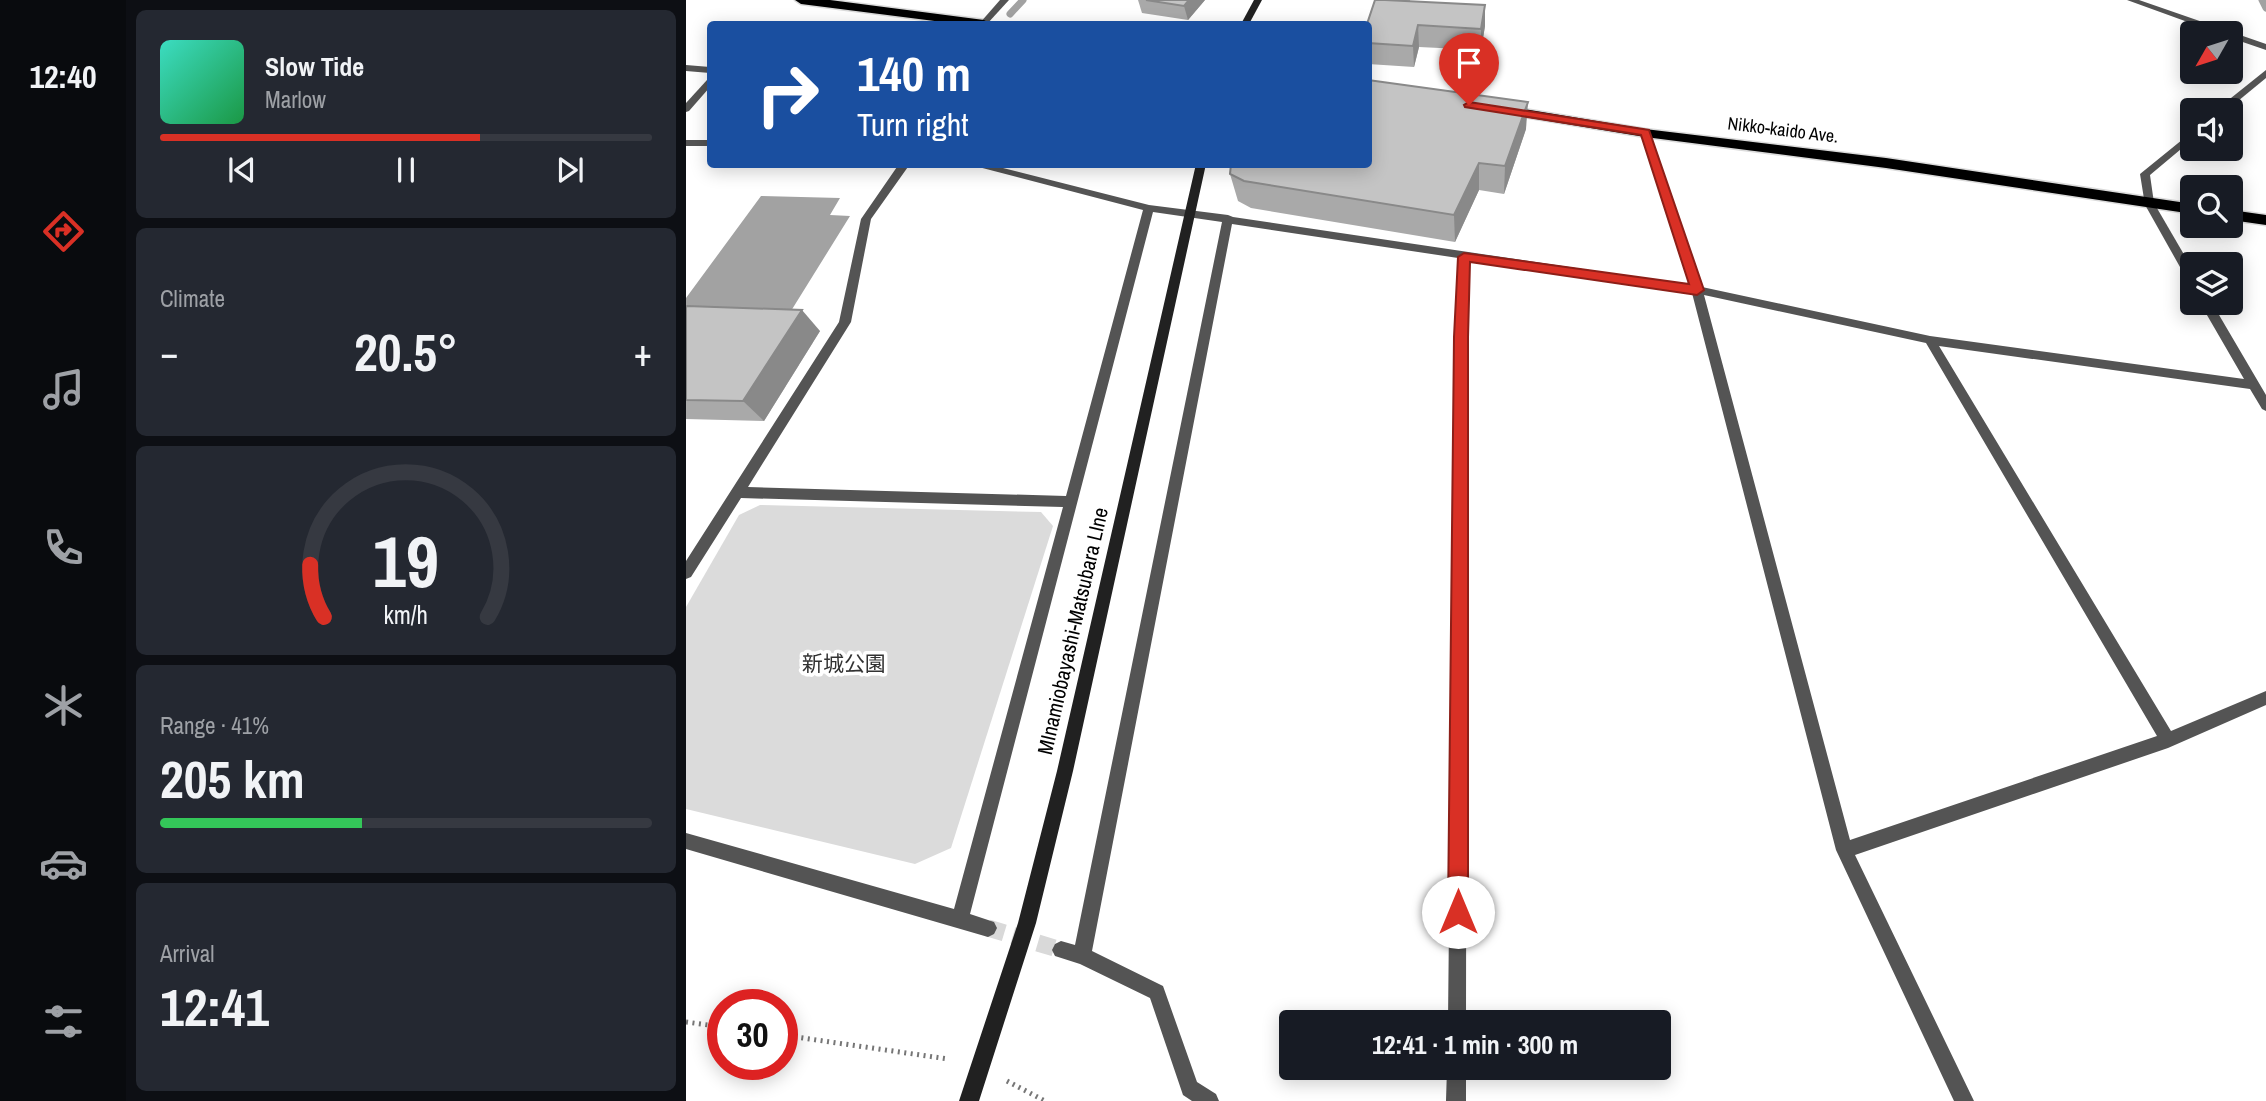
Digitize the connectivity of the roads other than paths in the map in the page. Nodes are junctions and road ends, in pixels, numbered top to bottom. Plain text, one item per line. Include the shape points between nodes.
1 (801, 0) edge
2 (1005, 0) edge
3 (1258, 0) edge
4 (2131, 0) edge
5 (960, 21) edge
6 (986, 21) edge
7 (1247, 21) edge
8 (2192, 21) edge
9 (2244, 39) edge
10 (2266, 47) edge
11 (686, 68) edge
12 (707, 70) edge
13 (2266, 73) edge
14 (707, 85) edge
15 (2236, 98) edge
16 (686, 108) edge
17 (1487, 108) edge
18 (1645, 133) junction
19 (686, 143) edge
20 (707, 143) edge
21 (2180, 145) edge
22 (902, 168) edge
23 (988, 168) edge
24 (1200, 168) edge
25 (2149, 203) junction
26 (2180, 207) edge
27 (1149, 208) junction
28 (1190, 212) junction
29 (2243, 217) edge
30 (1228, 218) junction
31 (2266, 220) edge
32 (1464, 257) junction
33 (2180, 257) edge
34 (1697, 290) junction
35 (2213, 315) edge
36 (1930, 340) junction
37 (2252, 385) junction
38 (2266, 407) edge
39 (737, 492) junction
40 (1071, 502) junction
41 (686, 573) edge
42 (2266, 698) edge
43 (2168, 740) junction
44 (686, 841) edge
45 (1844, 850) junction
46 (960, 920) junction
47 (988, 928) tunnel mouth
48 (1061, 950) tunnel mouth
49 (1082, 956) junction
50 (1457, 1010) edge
51 (1457, 1080) edge
52 (969, 1101) edge
53 (1209, 1101) edge
54 (1457, 1101) edge
55 (1964, 1101) edge

1 - 5 highway
2 - 6 street
3 - 7 main road
4 - 8 street
9 - 10 street
11 - 12 street
13 - 15 street
14 - 16 street
17 - 18 highway, Nikko-kaido Ave.
18 - 25 highway, Nikko-kaido Ave.
18 - 34 street
19 - 20 street
21 - 25 street via 2145,174
22 - 39 street via 866,219 845,322
23 - 27 street
24 - 28 main road, MInamiobayashi-Matsubara LIne
25 - 26 highway, Nikko-kaido Ave.
25 - 33 street
27 - 28 street
27 - 40 street
28 - 30 street
28 - 52 main road, MInamiobayashi-Matsubara LIne via 1065,771 1027,923
29 - 31 highway
30 - 32 street
30 - 49 street
32 - 34 street
32 - 50 street
34 - 36 street
34 - 45 street
35 - 37 street
36 - 37 street
36 - 43 street
37 - 38 street
39 - 40 street
39 - 41 street
40 - 46 street
42 - 43 street
43 - 45 street
44 - 46 street
45 - 55 street
46 - 47 street
48 - 49 street
49 - 53 street via 1157,992 1190,1088
51 - 54 street

